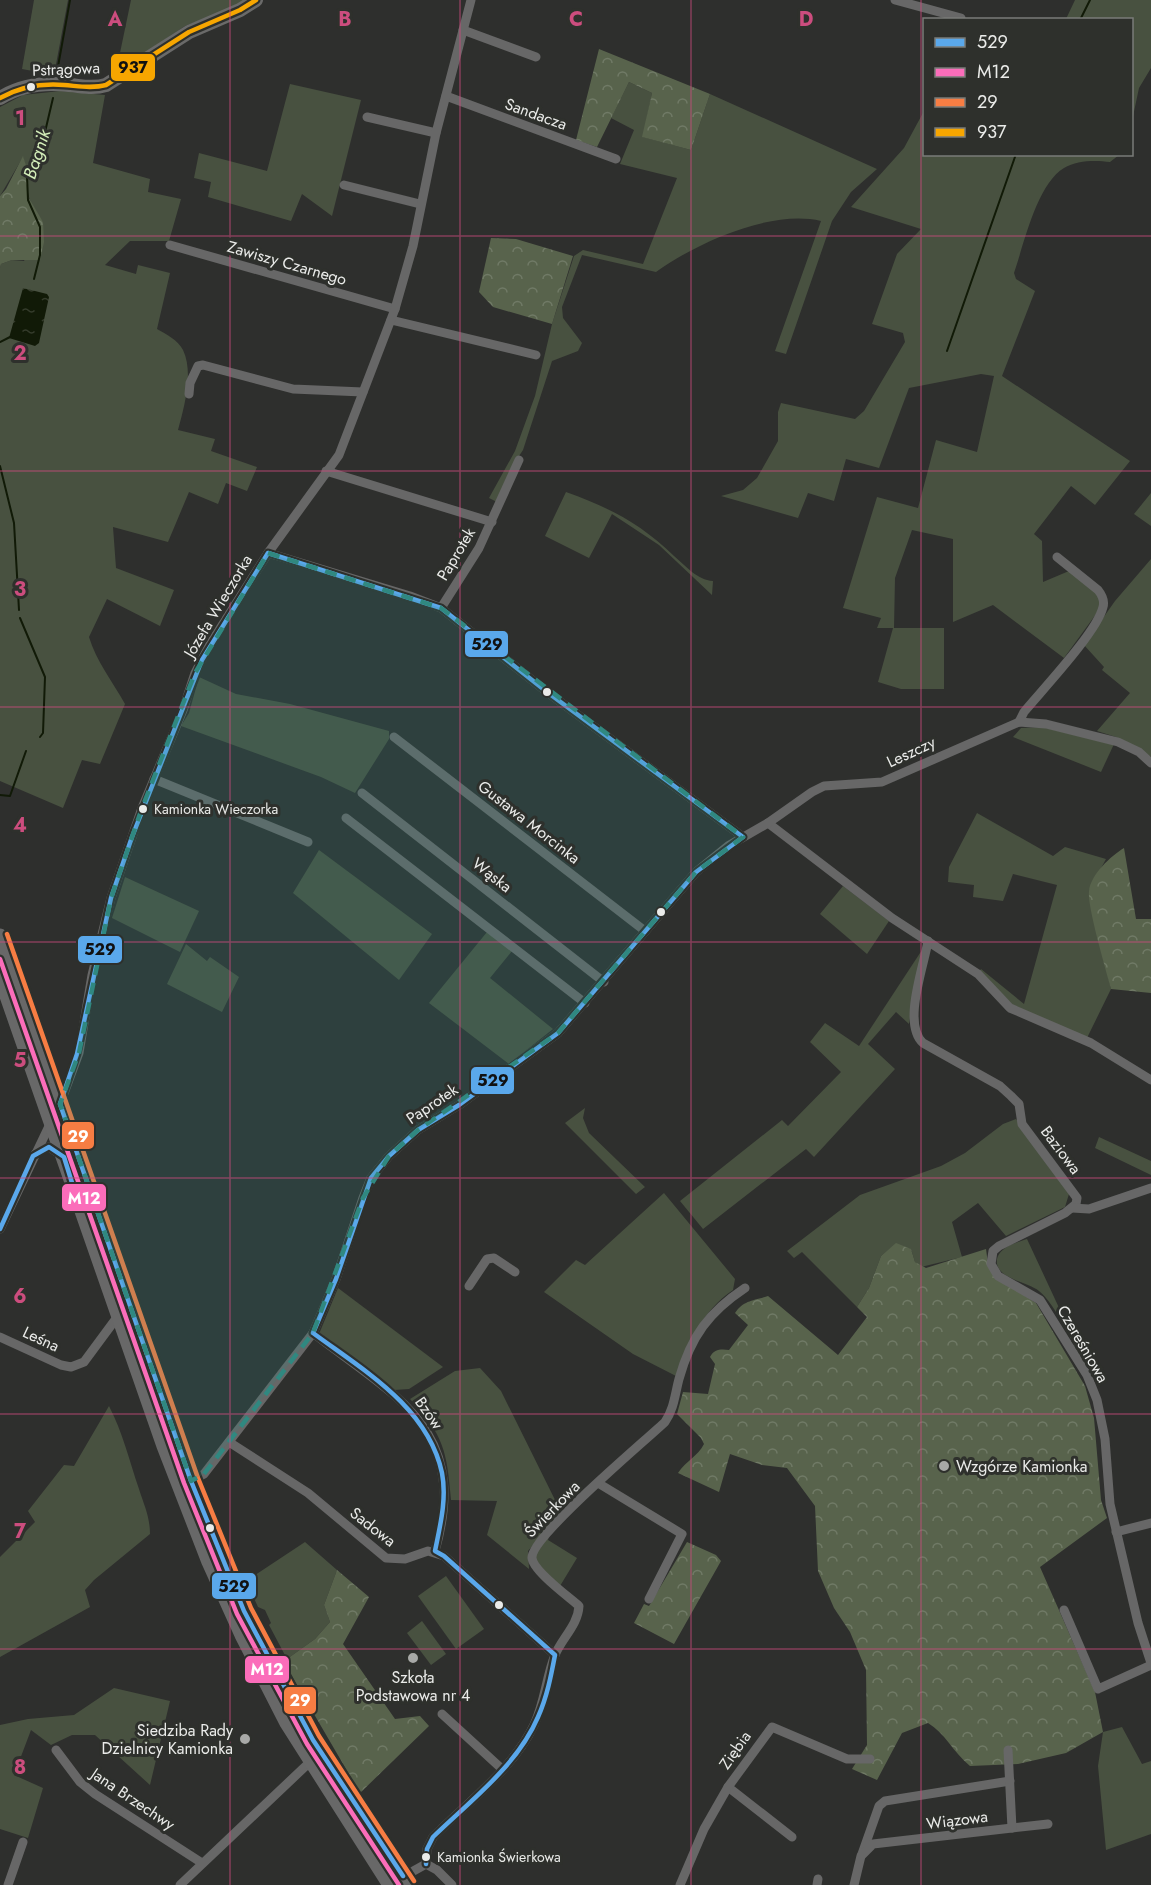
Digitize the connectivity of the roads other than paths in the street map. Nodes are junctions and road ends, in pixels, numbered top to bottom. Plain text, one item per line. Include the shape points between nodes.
1 (256, 0) edge
2 (471, 0) edge
3 (895, 0) edge
4 (961, 18) dead end
5 (463, 30) junction
6 (536, 57) dead end
7 (446, 96) junction
8 (0, 98) edge
9 (368, 117) dead end
10 (436, 134) junction
11 (616, 159) dead end
12 (344, 185) dead end
13 (420, 204) junction
14 (170, 245) dead end
15 (395, 309) junction
16 (391, 320) junction
17 (536, 355) dead end
18 (363, 392) junction
19 (189, 394) dead end
20 (519, 460) dead end
21 (326, 471) junction
22 (492, 522) junction
23 (268, 553) junction
24 (1057, 557) dead end
25 (441, 608) junction
26 (1019, 722) junction
27 (394, 737) dead end
28 (1151, 763) edge
29 (154, 779) junction
30 (812, 792) joint
31 (362, 793) dead end
32 (346, 818) dead end
33 (768, 823) junction
34 (743, 837) junction
35 (308, 842) dead end
36 (645, 931) junction
37 (0, 936) edge
38 (928, 940) junction
39 (0, 976) edge
40 (604, 981) junction
41 (585, 1003) junction
42 (44, 1063) junction
43 (74, 1072) junction
44 (1151, 1080) edge
45 (60, 1104) junction
46 (51, 1122) junction
47 (33, 1156) junction
48 (63, 1157) junction
49 (1151, 1188) edge
50 (1072, 1208) junction
51 (0, 1229) edge
52 (515, 1272) dead end
53 (469, 1286) dead end
54 (746, 1288) dead end
55 (118, 1316) junction
56 (313, 1333) junction
57 (0, 1336) edge
58 (229, 1442) junction
59 (191, 1481) junction
60 (598, 1483) junction
61 (1151, 1523) edge
62 (1116, 1532) junction
63 (435, 1551) junction
64 (649, 1599) dead end
65 (1064, 1610) dead end
66 (555, 1655) junction
67 (1151, 1662) edge
68 (442, 1714) dead end
69 (56, 1750) dead end
70 (1008, 1750) dead end
71 (870, 1759) dead end
72 (311, 1761) junction
73 (502, 1769) junction
74 (1010, 1781) junction
75 (728, 1787) junction
76 (1048, 1824) dead end
77 (1012, 1828) junction
78 (792, 1837) dead end
79 (23, 1842) dead end
80 (861, 1856) junction
81 (202, 1863) junction
82 (426, 1864) junction
83 (398, 1883) edge
84 (683, 1884) edge
85 (8, 1885) edge
86 (180, 1885) edge
87 (452, 1885) edge
88 (854, 1885) edge

1 - 8 street, Pstrągowa via 189,32 106,85 29,85
2 - 5 street
3 - 4 street
5 - 6 street
5 - 7 street
7 - 10 street
7 - 11 street, Sandacza
9 - 10 street
10 - 13 street
12 - 13 street
13 - 15 street, Józefa Wieczorka
14 - 15 street, Zawiszy Czarnego
15 - 16 street, Józefa Wieczorka
16 - 17 street
16 - 18 street, Józefa Wieczorka
18 - 19 street via 293,389 203,365 194,372
18 - 21 street, Józefa Wieczorka via 339,455
20 - 22 street
21 - 22 street, Paprotek
21 - 23 street, Józefa Wieczorka
22 - 25 street, Paprotek
23 - 25 street
23 - 29 street, Józefa Wieczorka via 208,646
24 - 26 street via 1098,590 1103,608 1092,628
25 - 34 street
26 - 28 street, Leszczy via 1046,724 1118,742
26 - 30 street, Leszczy via 882,782 824,786
27 - 36 street, Gustawa Morcinka
29 - 35 street
29 - 43 street, Józefa Wieczorka via 111,898
30 - 33 street, Paprotek
31 - 40 street, Wąska
32 - 41 street
33 - 34 street, Paprotek
33 - 38 street via 864,897
34 - 36 street, Paprotek via 696,872
36 - 40 street, Paprotek
37 - 42 main road
38 - 44 street via 978,974 1015,1011 1091,1043
38 - 50 street, Baziowa via 913,1014 915,1032 923,1043 1000,1086 1019,1104 1022,1124 1077,1198
39 - 46 main road
40 - 41 street, Paprotek
41 - 56 street, Paprotek via 534,1052 418,1130 389,1156 371,1178
42 - 43 street via 59,1078
42 - 45 main road
43 - 45 street, Józefa Wieczorka
45 - 59 main road
46 - 47 street
46 - 48 main road
47 - 48 street via 49,1148
47 - 51 street
48 - 55 main road
49 - 50 street via 1089,1209
50 - 62 street, Czereśniowa via 993,1251 991,1264 998,1276 1040,1300 1087,1375 1101,1412
52 - 53 street via 494,1258 487,1259
54 - 60 street, Świerkowa via 721,1304 701,1327 665,1422
55 - 57 street, Leśna via 84,1362 76,1366 61,1365
55 - 72 main road via 225,1599 275,1701
56 - 58 street, Paprotek
56 - 63 street, Bzów via 406,1404 432,1443 446,1488
58 - 59 street, Paprotek via 204,1474
58 - 63 street, Sadowa via 308,1493 386,1558
59 - 83 main road via 244,1611 281,1684
60 - 64 street, Świerkowa via 678,1529 683,1536
60 - 66 street, Świerkowa via 566,1512 534,1547 531,1556 535,1567 579,1606 577,1617
61 - 62 street
62 - 67 street, Czereśniowa
63 - 66 street
65 - 67 street via 1098,1689
66 - 73 street, Świerkowa via 534,1727
68 - 73 street
69 - 81 street, Jana Brzechwy via 80,1782 95,1794
70 - 74 street, Wiązowa
71 - 75 street, Ziębia via 847,1759 772,1727
72 - 81 street
72 - 83 main road
73 - 82 street, Świerkowa via 433,1837
74 - 77 street, Wiązowa
74 - 80 street via 885,1801 879,1806
75 - 78 street
75 - 84 street, Ziębia via 704,1829
76 - 77 street
77 - 80 street, Wiązowa via 873,1844
79 - 85 street
80 - 88 street
81 - 86 street
82 - 83 street
82 - 87 street

